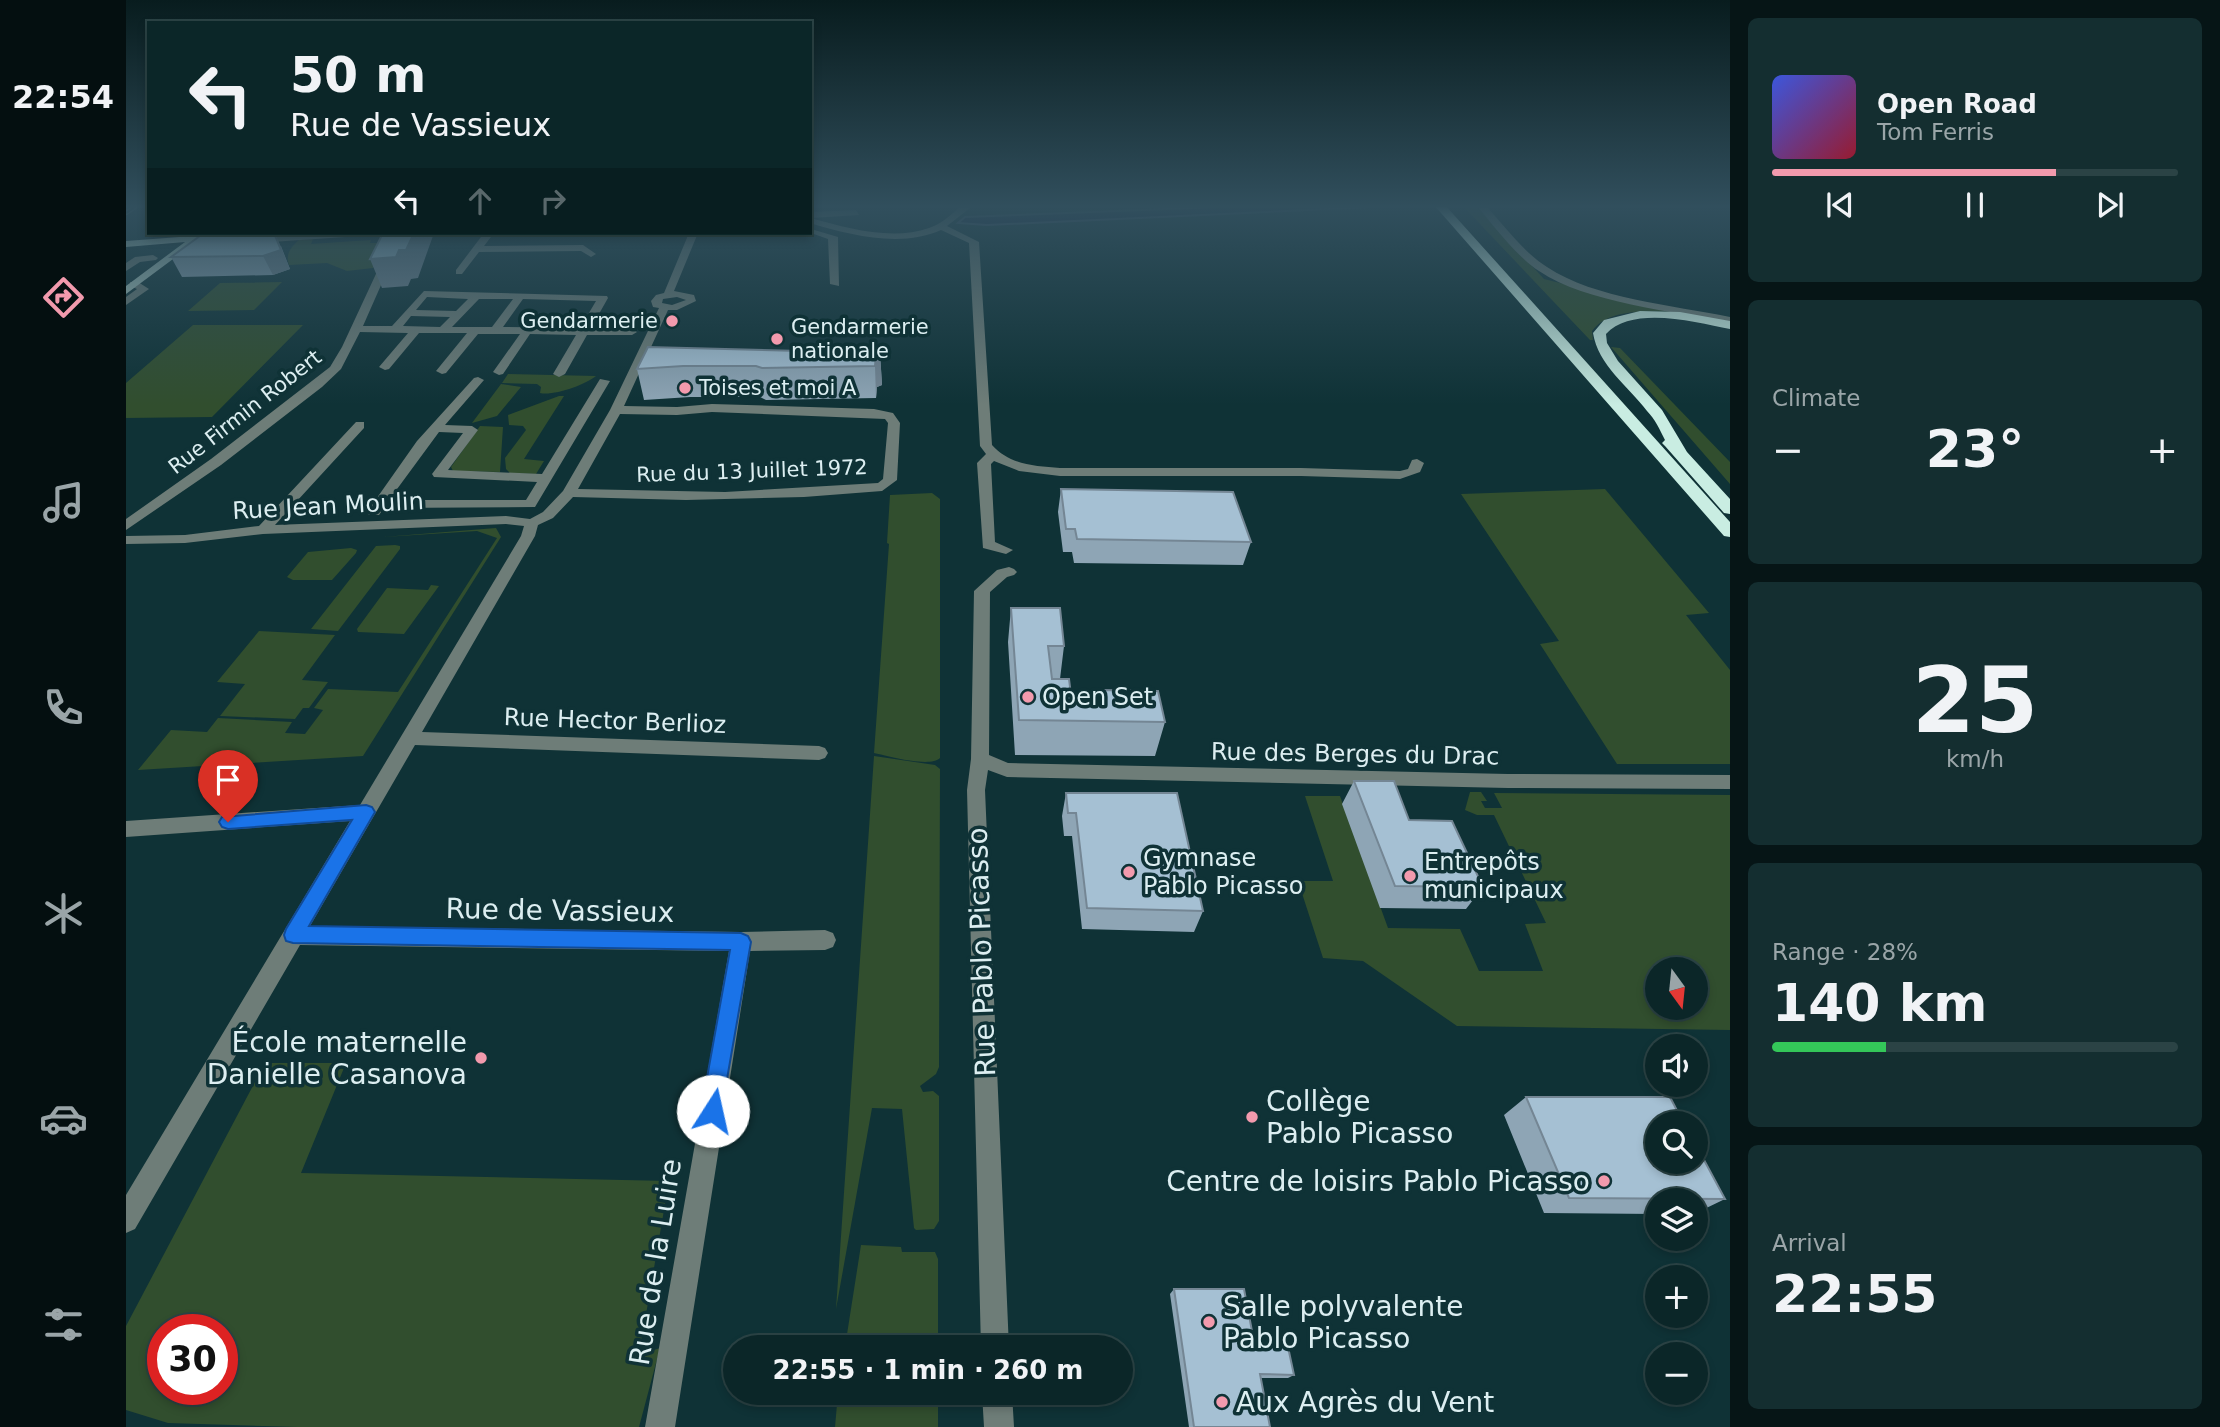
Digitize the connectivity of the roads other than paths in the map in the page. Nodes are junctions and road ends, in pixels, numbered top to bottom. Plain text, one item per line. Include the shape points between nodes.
1 (148, 272) edge
2 (382, 272) edge
3 (678, 272) edge
4 (834, 272) edge
5 (976, 272) edge
6 (1505, 272) edge
7 (1510, 272) edge
8 (1549, 272) edge
9 (129, 284) edge
10 (835, 284) dead end
11 (477, 296) junction
12 (520, 296) junction
13 (126, 302) edge
14 (409, 313) junction
15 (460, 314) junction
16 (1730, 322) edge
17 (356, 329) junction
18 (395, 329) junction
19 (444, 329) junction
20 (416, 330) junction
21 (475, 330) junction
22 (495, 331) junction
23 (527, 331) junction
24 (583, 332) junction
25 (632, 332) dead end
26 (384, 367) dead end
27 (442, 371) dead end
28 (499, 372) dead end
29 (559, 374) dead end
30 (478, 380) dead end
31 (604, 381) dead end
32 (616, 410) junction
33 (360, 425) dead end
34 (436, 428) junction
35 (993, 455) junction
36 (1683, 456) junction
37 (1417, 463) dead end
38 (547, 478) junction
39 (569, 493) junction
40 (380, 504) junction
41 (1730, 509) edge
42 (531, 514) junction
43 (364, 526) junction
44 (126, 527) edge
45 (263, 530) junction
46 (1730, 532) edge
47 (126, 540) edge
48 (1006, 550) dead end
49 (1009, 572) dead end
50 (410, 738) junction
51 (819, 753) dead end
52 (981, 759) junction
53 (1730, 782) edge
54 (366, 812) junction
55 (126, 829) edge
56 (293, 935) junction
57 (825, 940) dead end
58 (741, 942) junction
59 (126, 1220) edge
60 (995, 1335) edge
61 (998, 1405) edge
62 (660, 1427) edge
63 (999, 1427) edge

1 - 9 main road
2 - 17 street, Rue Firmin Robert
3 - 32 street
4 - 10 street
5 - 35 street via 986,446
6 - 46 highway
7 - 36 highway
8 - 16 street via 1584,286
9 - 13 street via 144,289
11 - 12 street
11 - 14 street via 424,294
11 - 15 street
12 - 22 street
12 - 24 street via 603,298
14 - 15 street
14 - 18 street
15 - 19 street
16 - 36 highway via 1640,315 1611,321 1599,333 1606,354 1656,412
17 - 18 street
17 - 44 street, Rue Firmin Robert via 340,362 318,385
18 - 20 street
19 - 20 street
19 - 21 street
20 - 26 street
21 - 22 street
21 - 27 street
22 - 23 street
23 - 24 street
23 - 28 street
24 - 25 street
24 - 29 street
30 - 34 street
31 - 38 street
32 - 39 street
32 - 39 street, Rue du 13 Juillet 1972 via 712,408 889,416 894,423 890,480 882,487 754,494 627,497
33 - 45 street
34 - 38 street via 472,430 439,474
34 - 40 street
35 - 37 street via 1008,465 1060,472 1400,475 1413,471
35 - 48 street via 984,463 988,545
36 - 41 highway
38 - 42 street
39 - 42 street via 548,515
40 - 42 street, Rue Jean Moulin
40 - 43 street
42 - 43 street, Rue Jean Moulin via 378,531
42 - 50 street via 528,536
43 - 45 street, Rue Jean Moulin
45 - 47 street, Rue Jean Moulin
49 - 52 street, Rue Pablo Picasso via 982,591
50 - 51 street, Rue Hector Berlioz
50 - 54 street
52 - 53 street, Rue des Berges du Drac via 1007,770 1233,777
52 - 60 street, Rue Pablo Picasso via 976,822
54 - 55 street
54 - 56 street
56 - 58 street, Rue de Vassieux
56 - 59 street
57 - 58 street, Rue de Vassieux
58 - 62 street, Rue de la Luire
61 - 63 street

